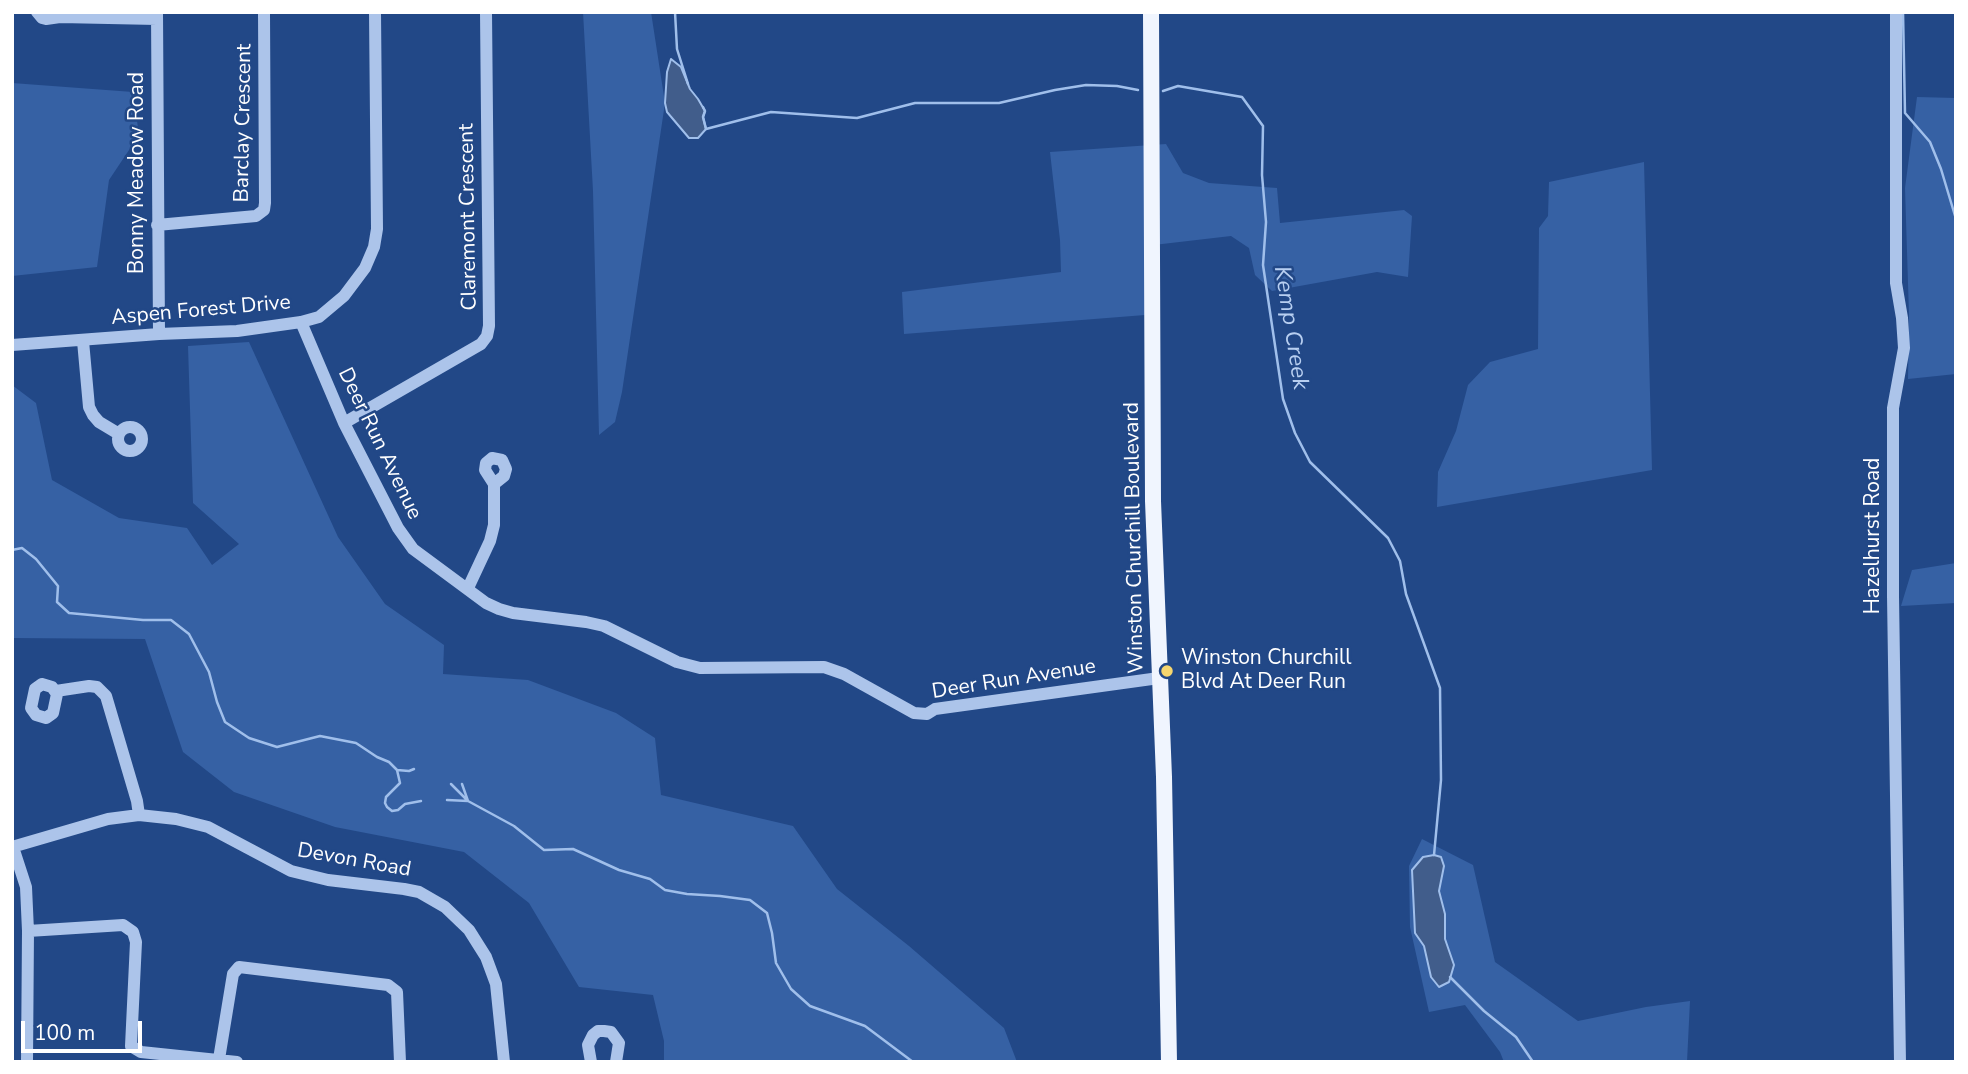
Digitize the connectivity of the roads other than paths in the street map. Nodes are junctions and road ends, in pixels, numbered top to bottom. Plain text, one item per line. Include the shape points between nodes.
1 (37, 12) edge
2 (264, 12) edge
3 (375, 12) edge
4 (486, 12) edge
5 (1151, 12) edge
6 (1896, 12) edge
7 (60, 15) edge
8 (157, 16) edge
9 (157, 225) junction
10 (302, 322) junction
11 (159, 334) junction
12 (83, 341) junction
13 (12, 345) edge
14 (344, 423) junction
15 (119, 434) dead end
16 (494, 484) dead end
17 (468, 588) junction
18 (1159, 678) junction
19 (57, 691) dead end
20 (139, 815) junction
21 (13, 847) edge
22 (28, 931) junction
23 (219, 1059) junction
24 (26, 1062) edge
25 (237, 1062) edge
26 (400, 1062) edge
27 (504, 1062) edge
28 (591, 1062) edge
29 (615, 1062) edge
30 (1169, 1062) edge
31 (1900, 1062) edge

1 - 7 street via 46,19
2 - 9 street, Barclay Crescent via 264,210 256,216
3 - 10 street, Aspen Forest Drive via 374,247 366,268 344,296 319,317
4 - 14 street, Claremont Crescent via 487,336 481,344
5 - 18 main road, Winston Churchill Boulevard via 1153,488
6 - 31 street, Hazelhurst Road via 1896,283 1904,348 1893,408
7 - 8 street
8 - 9 street, Bonny Meadow Road
9 - 11 street, Bonny Meadow Road
10 - 11 street, Aspen Forest Drive via 237,331
10 - 14 street, Deer Run Avenue
11 - 12 street, Aspen Forest Drive
12 - 13 street, Aspen Forest Drive
12 - 15 street via 89,408 99,422
14 - 17 street, Deer Run Avenue via 407,541
16 - 17 street via 491,541
17 - 18 street, Deer Run Avenue via 486,603 513,613 604,626 677,663 700,668 824,667 914,713
18 - 30 main road, Winston Churchill Boulevard
19 - 20 street via 89,686 106,696
20 - 21 street, Devon Road via 108,819
20 - 27 street, Devon Road via 208,827 291,871 419,892 445,907 469,930 486,957 496,984
21 - 22 street via 26,887
22 - 23 street via 123,925 136,942 131,1046 141,1052
22 - 24 street
23 - 25 street
23 - 26 street via 233,974 239,967 387,985 397,992
28 - 29 street via 588,1045 598,1031 616,1037

